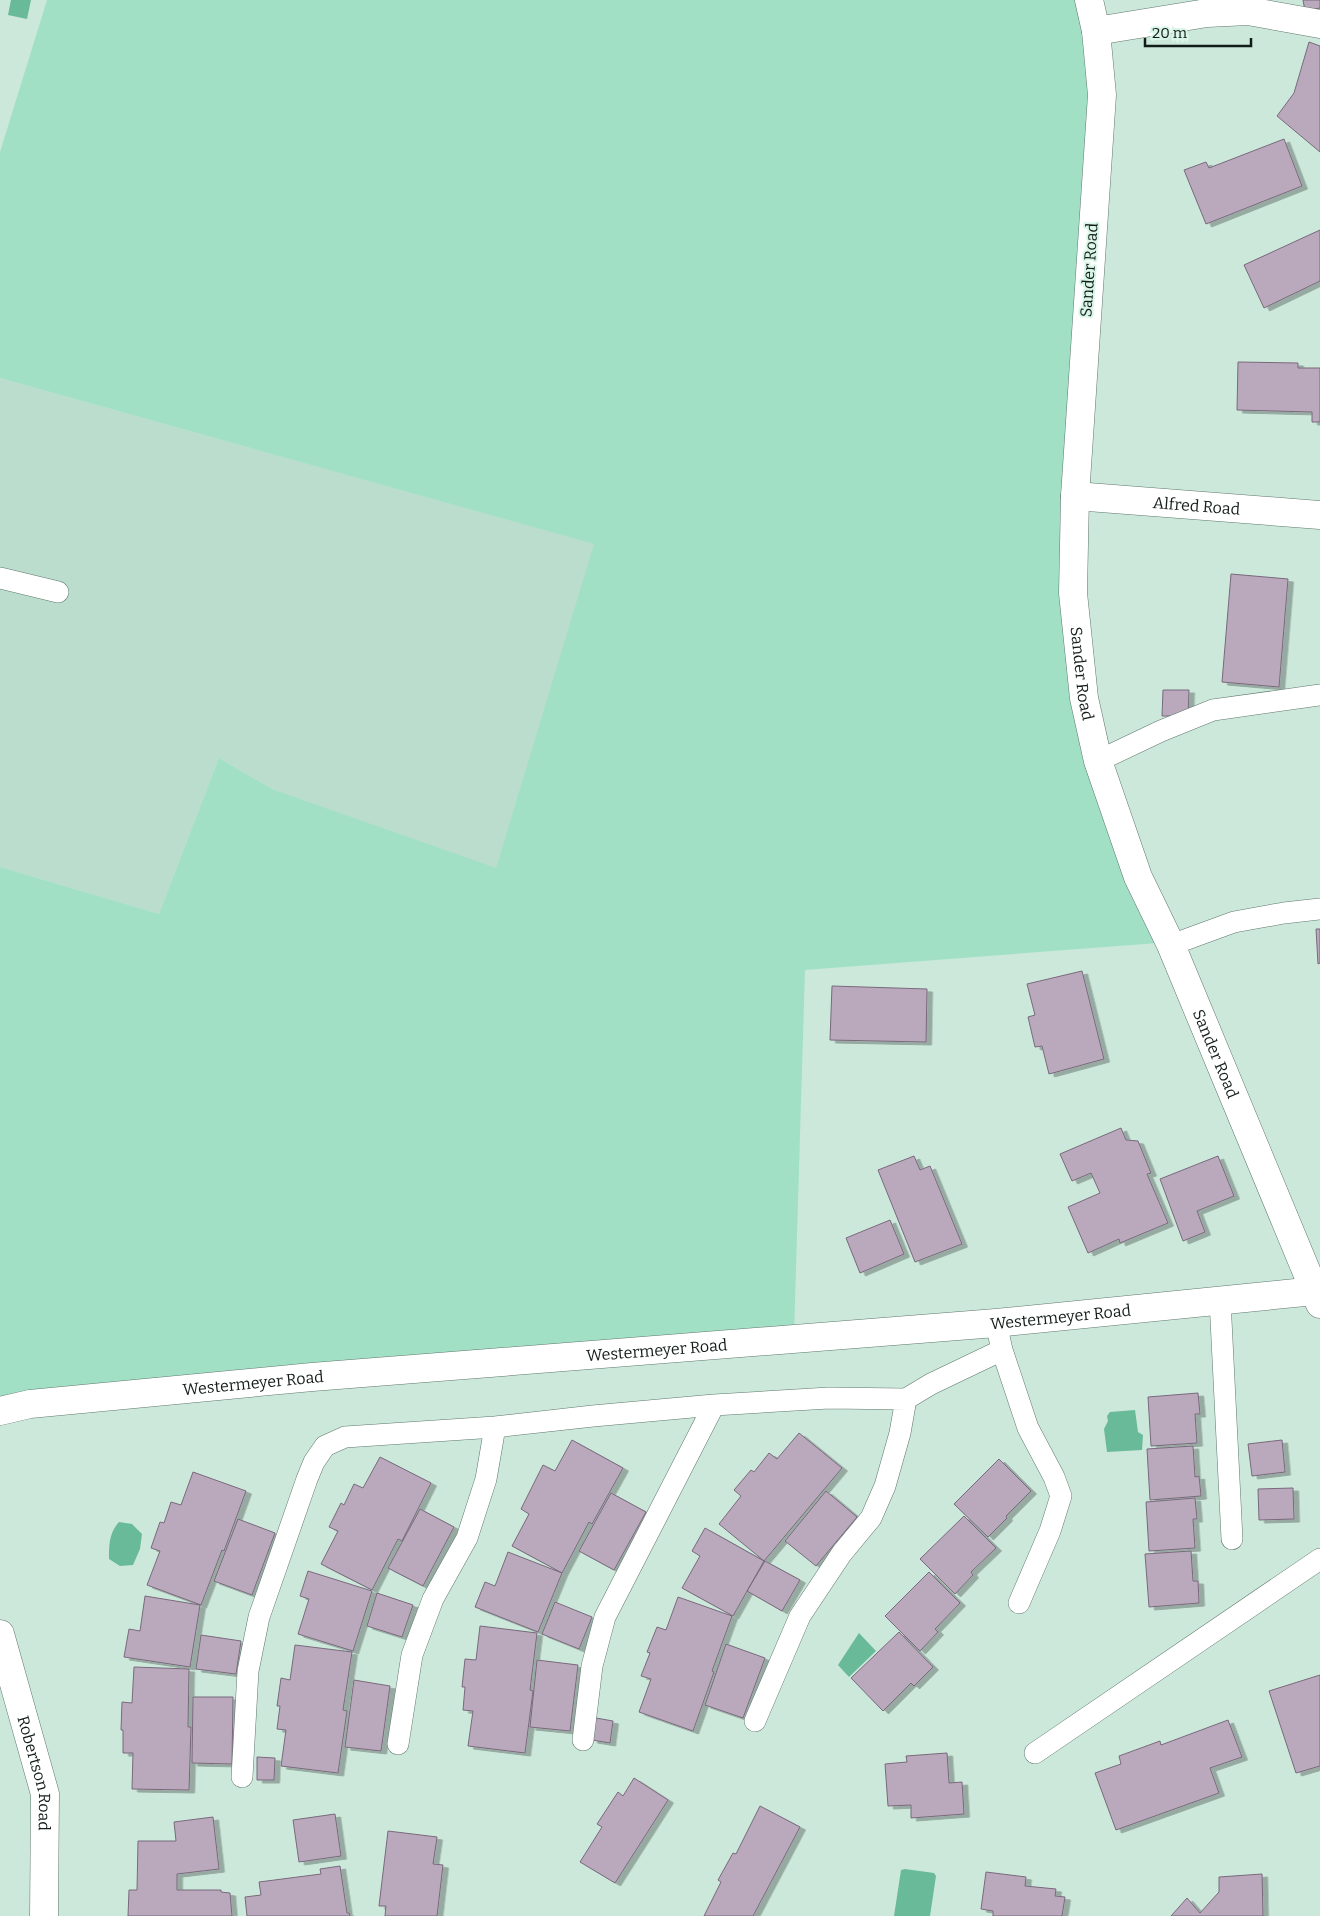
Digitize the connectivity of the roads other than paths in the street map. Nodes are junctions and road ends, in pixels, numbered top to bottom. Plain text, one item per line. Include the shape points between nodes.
1 (1089, 0) edge
2 (1320, 24) edge
3 (1096, 31) junction
4 (1074, 496) junction
5 (1320, 515) edge
6 (0, 578) edge
7 (58, 592) dead end
8 (1320, 695) edge
9 (1098, 762) junction
10 (1320, 910) edge
11 (1171, 945) junction
12 (1317, 1298) edge
13 (1220, 1300) junction
14 (996, 1322) junction
15 (1002, 1350) junction
16 (906, 1399) junction
17 (714, 1406) junction
18 (0, 1412) edge
19 (495, 1427) junction
20 (1232, 1540) dead end
21 (1320, 1559) edge
22 (1019, 1604) dead end
23 (0, 1634) edge
24 (755, 1721) dead end
25 (583, 1740) dead end
26 (398, 1744) dead end
27 (1035, 1753) dead end
28 (242, 1777) dead end
29 (44, 1916) edge

1 - 3 street, Sander Road
2 - 3 street via 1248,11 1207,13
3 - 4 street, Sander Road via 1102,95
4 - 5 street, Alfred Road
4 - 9 street, Sander Road via 1073,593 1084,698
6 - 7 lane
8 - 9 lane via 1213,710
9 - 11 street, Sander Road via 1138,877
10 - 11 lane via 1234,922
11 - 12 street, Sander Road
12 - 13 street, Westermeyer Road
13 - 14 street, Westermeyer Road
13 - 20 lane
14 - 15 lane
14 - 18 street, Westermeyer Road via 312,1376 30,1404
15 - 16 lane
15 - 22 lane via 1028,1428 1061,1496
16 - 17 lane via 829,1398
16 - 24 lane via 885,1486 871,1518 842,1553 800,1616
17 - 19 lane
17 - 25 lane via 605,1617 592,1666
19 - 26 lane via 486,1480 467,1538 433,1599 412,1655
19 - 28 lane via 344,1437 325,1446 307,1479 259,1617 248,1671
21 - 27 lane
23 - 29 street, Robertson Road via 46,1794

